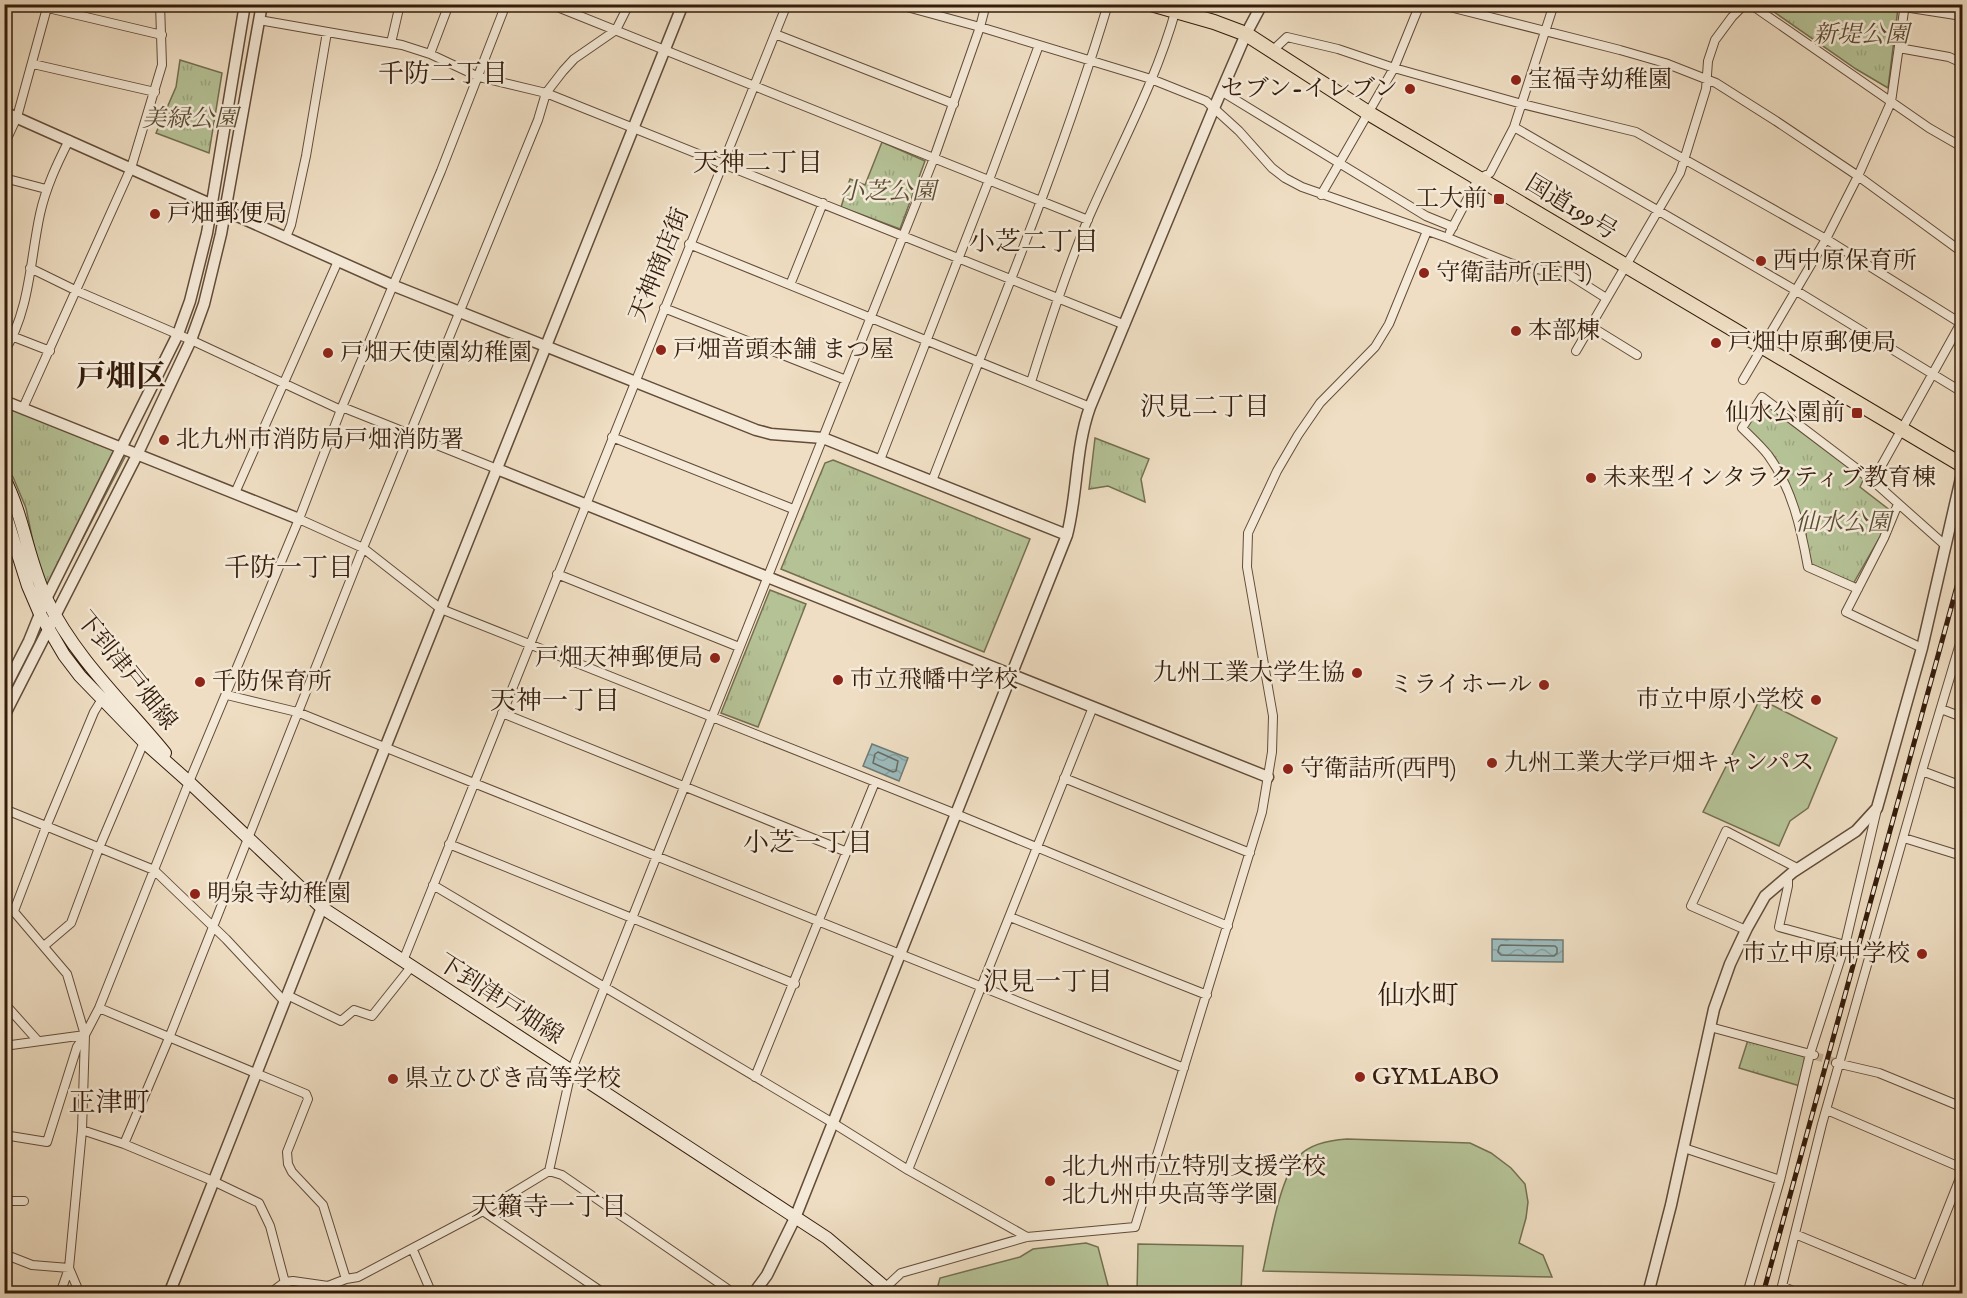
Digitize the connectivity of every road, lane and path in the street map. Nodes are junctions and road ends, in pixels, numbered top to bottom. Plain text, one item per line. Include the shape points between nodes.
1 (160, 4) edge
2 (245, 4) edge
3 (262, 4) edge
4 (400, 4) edge
5 (449, 4) edge
6 (506, 4) edge
7 (550, 4) edge
8 (629, 4) edge
9 (683, 4) edge
10 (787, 4) edge
11 (896, 4) edge
12 (986, 4) edge
13 (1108, 4) edge
14 (1151, 4) edge
15 (1262, 4) edge
16 (1420, 4) edge
17 (1438, 4) edge
18 (1554, 4) edge
19 (1744, 4) edge
20 (1750, 4) edge
21 (1885, 4) edge
22 (48, 6) edge
23 (1904, 6) edge
24 (1177, 8) edge
25 (1962, 16) edge
26 (259, 21) junction
27 (980, 27) junction
28 (616, 30) junction
29 (1545, 31) junction
30 (327, 32) junction
31 (775, 34) junction
32 (1246, 34) junction
33 (162, 35) junction
34 (391, 43) junction
35 (1039, 45) junction
36 (1899, 48) junction
37 (664, 52) junction
38 (1271, 52) junction
39 (430, 54) junction
40 (1091, 61) junction
41 (1962, 63) edge
42 (33, 64) junction
43 (1395, 68) junction
44 (479, 77) junction
45 (1705, 78) junction
46 (1151, 79) junction
47 (753, 87) junction
48 (1221, 91) junction
49 (155, 92) junction
50 (546, 93) junction
51 (1891, 102) junction
52 (954, 104) junction
53 (1522, 104) junction
54 (1214, 108) junction
55 (4, 112) edge
56 (1370, 114) junction
57 (17, 117) junction
58 (634, 127) junction
59 (1514, 127) junction
60 (69, 140) junction
61 (4, 145) edge
62 (1962, 147) edge
63 (934, 158) junction
64 (1686, 158) junction
65 (722, 163) junction
66 (1341, 163) junction
67 (131, 168) junction
68 (1858, 176) junction
69 (4, 178) edge
70 (1478, 179) junction
71 (988, 180) junction
72 (46, 189) junction
73 (1321, 195) junction
74 (1042, 202) junction
75 (823, 203) junction
76 (212, 204) junction
77 (225, 210) junction
78 (1657, 210) junction
79 (1088, 220) junction
80 (1453, 227) junction
81 (1427, 231) junction
82 (903, 236) junction
83 (286, 237) junction
84 (1448, 238) junction
85 (1826, 239) junction
86 (689, 244) junction
87 (1962, 252) edge
88 (959, 257) junction
89 (338, 261) junction
90 (1625, 265) junction
91 (30, 268) junction
92 (1011, 279) junction
93 (392, 285) junction
94 (789, 285) junction
95 (1795, 290) junction
96 (76, 291) junction
97 (1058, 297) junction
98 (1606, 298) junction
99 (664, 308) junction
100 (459, 312) junction
101 (871, 317) junction
102 (1962, 323) edge
103 (1125, 325) junction
104 (1590, 326) junction
105 (4, 331) edge
106 (178, 334) junction
107 (14, 337) junction
108 (926, 339) junction
109 (191, 340) junction
110 (547, 346) junction
111 (1762, 348) junction
112 (50, 351) junction
113 (1576, 351) dead end
114 (4, 352) edge
115 (1637, 354) dead end
116 (978, 361) junction
117 (1932, 374) junction
118 (846, 380) junction
119 (1743, 380) dead end
120 (634, 381) junction
121 (1031, 382) junction
122 (284, 383) junction
123 (1962, 392) edge
124 (4, 400) edge
125 (1090, 407) junction
126 (23, 408) junction
127 (342, 408) junction
128 (1900, 428) junction
129 (410, 434) junction
130 (612, 437) junction
131 (824, 438) junction
132 (122, 448) junction
133 (137, 454) junction
134 (880, 460) junction
135 (1962, 465) edge
136 (497, 469) junction
137 (1962, 474) edge
138 (4, 478) edge
139 (932, 481) junction
140 (1873, 481) junction
141 (235, 493) junction
142 (585, 504) junction
143 (1898, 504) junction
144 (793, 509) junction
145 (4, 510) edge
146 (299, 519) junction
147 (1067, 535) junction
148 (8, 536) edge
149 (1946, 546) junction
150 (363, 548) junction
151 (557, 574) junction
152 (766, 577) junction
153 (1858, 589) junction
154 (46, 599) junction
155 (441, 609) junction
156 (40, 614) junction
157 (55, 616) junction
158 (48, 630) junction
159 (1962, 637) edge
160 (529, 645) junction
161 (739, 647) junction
162 (1922, 648) junction
163 (1012, 674) junction
164 (4, 690) edge
165 (227, 695) junction
166 (102, 699) junction
167 (1093, 707) junction
168 (1941, 709) junction
169 (297, 712) junction
170 (502, 712) junction
171 (4, 716) edge
172 (711, 717) junction
173 (1962, 717) edge
174 (144, 742) junction
175 (385, 748) junction
176 (1922, 771) junction
177 (1268, 777) junction
178 (1064, 778) junction
179 (189, 782) junction
180 (875, 782) junction
181 (473, 783) junction
182 (1962, 786) edge
183 (683, 787) junction
184 (1877, 808) junction
185 (4, 809) edge
186 (956, 814) junction
187 (46, 827) junction
188 (248, 838) junction
189 (1904, 838) junction
190 (449, 844) junction
191 (99, 848) junction
192 (1037, 849) junction
193 (847, 852) junction
194 (1250, 853) junction
195 (656, 856) junction
196 (1962, 856) edge
197 (1797, 868) junction
198 (154, 870) junction
199 (1788, 876) junction
200 (433, 885) junction
201 (4, 900) edge
202 (321, 907) junction
203 (14, 911) junction
204 (1010, 917) junction
205 (632, 919) junction
206 (818, 923) junction
207 (1228, 926) junction
208 (212, 927) junction
209 (1746, 930) junction
210 (1845, 945) junction
211 (45, 946) junction
212 (901, 955) junction
213 (407, 964) junction
214 (795, 984) junction
215 (981, 987) junction
216 (604, 988) junction
217 (1207, 995) junction
218 (286, 998) junction
219 (4, 1003) edge
220 (99, 1008) junction
221 (1710, 1027) junction
222 (85, 1035) junction
223 (169, 1038) junction
224 (38, 1041) junction
225 (4, 1046) edge
226 (1813, 1055) junction
227 (1838, 1063) junction
228 (1184, 1068) junction
229 (571, 1071) junction
230 (256, 1073) junction
231 (756, 1077) junction
232 (1962, 1107) edge
233 (1827, 1110) junction
234 (833, 1123) junction
235 (82, 1130) junction
236 (4, 1135) edge
237 (124, 1144) junction
238 (1684, 1149) junction
239 (1962, 1168) edge
240 (908, 1170) junction
241 (549, 1171) junction
242 (1962, 1173) edge
243 (1780, 1180) junction
244 (213, 1181) junction
245 (4, 1201) edge
246 (24, 1201) dead end
247 (483, 1211) junction
248 (795, 1218) junction
249 (1795, 1234) junction
250 (1027, 1237) junction
251 (413, 1250) junction
252 (6, 1257) edge
253 (69, 1268) junction
254 (346, 1279) junction
255 (285, 1282) junction
256 (1916, 1289) edge
257 (890, 1290) edge
258 (1781, 1290) edge
259 (60, 1293) edge
260 (80, 1293) edge
261 (169, 1293) edge
262 (269, 1293) edge
263 (288, 1293) edge
264 (432, 1293) edge
265 (605, 1293) edge
266 (735, 1293) edge
267 (753, 1293) edge
268 (1648, 1293) edge
269 (1747, 1293) edge
270 (1800, 1293) edge

1 - 33 street
2 - 76 street
3 - 26 street
4 - 34 street
5 - 39 street
6 - 44 street
7 - 28 street
8 - 28 street
9 - 37 street
10 - 31 street, 天神商店街
11 - 27 street
12 - 27 street
13 - 40 street
14 - 24 highway, 国道199号
15 - 32 street
16 - 43 street
17 - 29 street
18 - 29 street
19 - 45 street via 1716,40
20 - 51 street
21 - 23 street
22 - 33 street
22 - 42 street
23 - 25 street
23 - 36 street
24 - 32 highway, 国道199号
24 - 46 street
26 - 30 street
26 - 77 street
27 - 35 street
27 - 52 street
28 - 37 street
28 - 50 street via 574,59
29 - 45 street
29 - 53 street
30 - 34 street
30 - 83 street via 306,156
31 - 47 street, 天神商店街
31 - 52 street
32 - 38 highway, 国道199号
32 - 48 street
33 - 49 street via 162,65
34 - 39 street
35 - 40 street
35 - 71 street
36 - 41 street
36 - 51 street
37 - 47 street
37 - 58 street
38 - 43 street via 1287,37
38 - 56 highway, 国道199号
39 - 44 street
40 - 46 street
40 - 74 street
42 - 49 street
42 - 57 street
43 - 53 street
43 - 56 street
44 - 50 street
44 - 93 street
45 - 64 street via 1706,89
45 - 68 street
46 - 54 street via 1206,101
46 - 79 street
47 - 63 street
47 - 65 street, 天神商店街
48 - 54 street
48 - 66 street
49 - 67 street
50 - 58 street
50 - 100 street
51 - 62 street
51 - 68 street
52 - 63 street
53 - 59 street
53 - 64 street via 1636,132
54 - 73 street via 1272,168
54 - 103 street
55 - 57 street
56 - 66 street
56 - 70 highway, 国道199号
57 - 60 street
57 - 61 street
58 - 65 street
58 - 110 street
59 - 70 street via 1490,173
59 - 78 street
60 - 67 street
60 - 72 street
63 - 71 street
63 - 82 street
64 - 78 street
64 - 85 street
65 - 75 street
65 - 86 street, 天神商店街
66 - 73 street
66 - 80 street via 1426,216
67 - 76 street
67 - 96 street
68 - 85 street
68 - 87 street
69 - 72 street
70 - 80 street
70 - 90 highway, 国道199号
71 - 74 street
71 - 88 street
72 - 91 street
73 - 81 street
74 - 79 street
74 - 92 street
75 - 82 street
75 - 94 street
76 - 77 street
76 - 106 street via 201,263
77 - 83 street
77 - 109 street via 214,266
78 - 90 street
78 - 95 street
79 - 97 street
80 - 84 street
81 - 84 street
81 - 177 street via 1389,324 1375,347 1320,403 1298,435 1277,471 1247,539 1246,556 1273,716
82 - 88 street
82 - 101 street
83 - 89 street
84 - 98 street via 1510,263 1565,272
85 - 95 street
85 - 102 street
86 - 94 street
86 - 99 street, 天神商店街
88 - 92 street
88 - 108 street
89 - 93 street
89 - 122 street
90 - 98 street
90 - 111 highway, 国道199号
91 - 96 street
91 - 107 street
92 - 97 street
92 - 116 street
93 - 100 street
93 - 127 street
94 - 101 street
95 - 111 street
95 - 117 street
96 - 106 street
96 - 112 street
97 - 103 street
97 - 121 street
98 - 104 street
99 - 118 street
99 - 120 street, 天神商店街
100 - 110 street
100 - 129 street
101 - 108 street
101 - 118 street
102 - 117 street
103 - 125 street
104 - 113 street
104 - 115 street
105 - 107 street
106 - 109 street
106 - 132 street
107 - 112 street
107 - 114 street
108 - 116 street
108 - 134 street
109 - 122 street
109 - 133 street
110 - 120 street
110 - 136 street
111 - 119 street
111 - 128 highway, 国道199号
112 - 126 street
116 - 121 street
116 - 139 street
117 - 123 street
117 - 128 street
118 - 131 street
120 - 130 street, 天神商店街
120 - 131 street via 771,434
121 - 125 street
122 - 127 street
122 - 141 street
124 - 126 street
125 - 147 street via 1082,429
126 - 132 street
127 - 129 street
127 - 146 street
128 - 135 highway, 国道199号
128 - 140 street
129 - 136 street
129 - 150 street
130 - 142 street, 天神商店街
130 - 144 street
131 - 134 street
131 - 144 street
132 - 133 street
132 - 154 street
133 - 141 street
133 - 157 street
134 - 139 street
136 - 142 street
136 - 155 street
137 - 149 street
138 - 154 main road, 下到津戸畑線
139 - 147 street
140 - 143 street
140 - 153 street via 1762,397 1742,428 1768,455 1789,492 1808,567
141 - 146 street
142 - 151 street, 天神商店街
142 - 152 street
143 - 149 street
143 - 153 street
144 - 152 street
145 - 148 main road, 下到津戸畑線
146 - 150 street
146 - 165 street
147 - 163 street
148 - 156 main road, 下到津戸畑線
149 - 162 street
150 - 155 street
150 - 169 street
151 - 160 street, 天神商店街
151 - 161 street
152 - 161 street
152 - 163 street
153 - 162 street via 1846,612
154 - 156 street
154 - 157 main road, 下到津戸畑線
155 - 160 street
155 - 175 street
156 - 158 main road, 下到津戸畑線
156 - 164 street
157 - 158 street
157 - 179 main road, 下到津戸畑線 via 90,668
158 - 166 main road, 下到津戸畑線
158 - 171 street
159 - 168 street
160 - 170 street, 天神商店街
160 - 172 street
161 - 172 street
162 - 184 street
163 - 167 street
163 - 186 street
165 - 169 street
165 - 179 street
166 - 174 main road, 下到津戸畑線
166 - 187 street
167 - 177 street
167 - 178 street
168 - 173 street
168 - 176 street
169 - 175 street
169 - 188 street
170 - 181 street, 天神商店街
170 - 183 street
172 - 180 street
172 - 183 street
174 - 179 main road, 下到津戸畑線
174 - 191 street
175 - 181 street
175 - 202 street
176 - 182 street
176 - 189 street
177 - 194 street
178 - 192 street
178 - 194 street
179 - 188 main road, 下到津戸畑線
179 - 198 street
180 - 186 street
180 - 193 street
181 - 190 street, 天神商店街
181 - 195 street
183 - 193 street
183 - 195 street
184 - 197 street via 1856,831
184 - 210 street
185 - 187 street
186 - 192 street
186 - 212 street
187 - 191 street
187 - 203 street
188 - 202 main road, 下到津戸畑線
188 - 208 street
189 - 196 street
189 - 227 street
190 - 200 street, 天神商店街
190 - 205 street
191 - 198 street
191 - 211 street via 70,923
192 - 204 street
192 - 207 street
193 - 206 street
194 - 207 street
195 - 205 street
195 - 206 street
197 - 199 street
197 - 209 street via 1726,831 1690,906
198 - 208 street
198 - 220 street
199 - 209 street via 1765,896
199 - 210 street via 1779,927
200 - 213 street, 天神商店街
200 - 216 street
201 - 203 street
202 - 213 main road, 下到津戸畑線
202 - 218 street
203 - 211 street
204 - 215 street
204 - 217 street
205 - 214 street
205 - 216 street
206 - 212 street
206 - 214 street
207 - 217 street
208 - 218 street
208 - 223 street
209 - 221 street via 1730,964
210 - 226 street
211 - 222 street via 67,974
212 - 215 street
212 - 234 street
213 - 218 street, 天神商店街 via 372,1016 354,1010 341,1021
213 - 229 main road, 下到津戸畑線
214 - 231 street
215 - 228 street
215 - 240 street
216 - 229 street
216 - 231 street
217 - 228 street
218 - 230 street
219 - 224 street
220 - 222 street
220 - 223 street
221 - 226 street
221 - 238 street
222 - 224 street
222 - 235 street
222 - 236 street via 77,1047 47,1142
223 - 230 street
223 - 237 street
224 - 225 street
226 - 243 street
227 - 232 street via 1879,1073
227 - 233 street
228 - 250 street via 1135,1227
229 - 241 street
229 - 248 main road, 下到津戸畑線
230 - 244 street
230 - 254 street via 306,1094 308,1099 287,1152 288,1164 323,1205
231 - 234 street
233 - 239 street
233 - 249 street
234 - 240 street
234 - 248 street
235 - 237 street
235 - 253 street
237 - 244 street
238 - 243 street
238 - 268 street
240 - 250 street
241 - 247 street
241 - 266 street via 562,1175
242 - 256 street
243 - 269 street
244 - 255 street via 259,1203 270,1226
244 - 261 street
245 - 246 street
247 - 251 street
247 - 265 street
248 - 257 main road, 下到津戸畑線 via 827,1238
248 - 267 street via 767,1275
249 - 256 street
249 - 258 street
250 - 257 street via 901,1273
251 - 254 street
251 - 264 street
252 - 253 street via 32,1265
253 - 259 street
253 - 260 street
254 - 255 street via 328,1286
255 - 262 street
255 - 263 street
258 - 270 street

